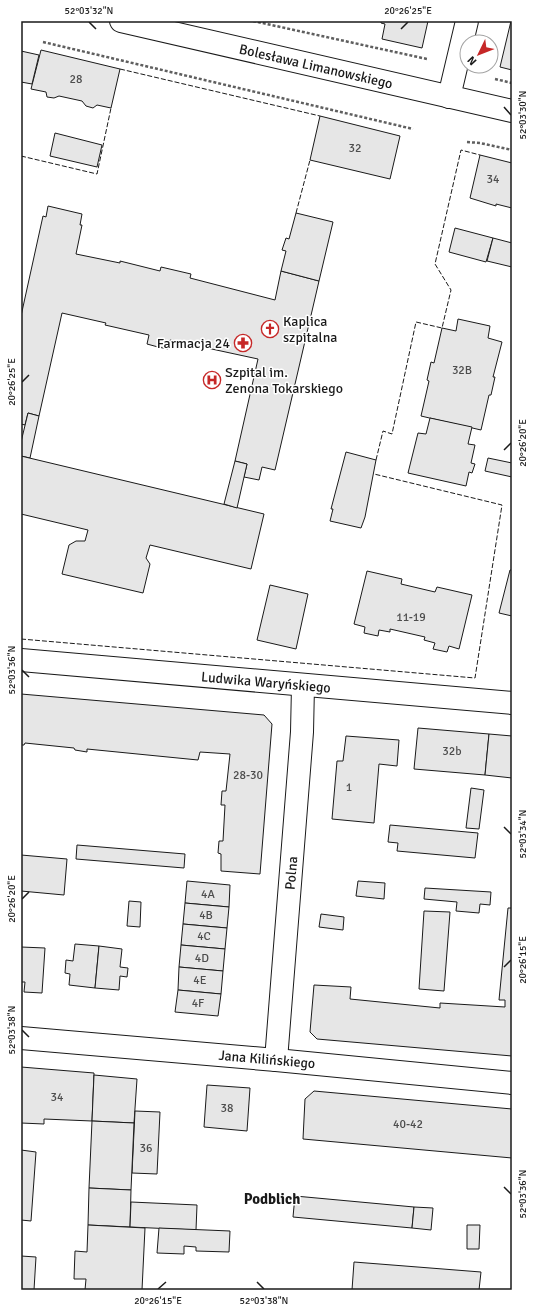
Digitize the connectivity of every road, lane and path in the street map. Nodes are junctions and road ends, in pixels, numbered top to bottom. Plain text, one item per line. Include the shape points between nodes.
1 (121, 21) edge
2 (253, 21) edge
3 (467, 21) edge
4 (43, 42) dead end
5 (427, 59) dead end
6 (495, 79) dead end
7 (512, 83) edge
8 (449, 97) junction
9 (512, 112) edge
10 (413, 129) dead end
11 (467, 142) dead end
12 (512, 150) edge
13 (21, 660) edge
14 (303, 686) junction
15 (512, 703) edge
16 (21, 1038) edge
17 (276, 1060) junction
18 (512, 1084) edge

1 - 8 street, Bolesława Limanowskiego
2 - 5 path
3 - 8 street
4 - 10 path
6 - 7 path
8 - 9 street, Bolesława Limanowskiego
11 - 12 path
13 - 14 street, Ludwika Waryńskiego
14 - 15 street, Ludwika Waryńskiego
14 - 17 street, Polna via 302,732
16 - 17 street, Jana Kilińskiego
17 - 18 street, Jana Kilińskiego

